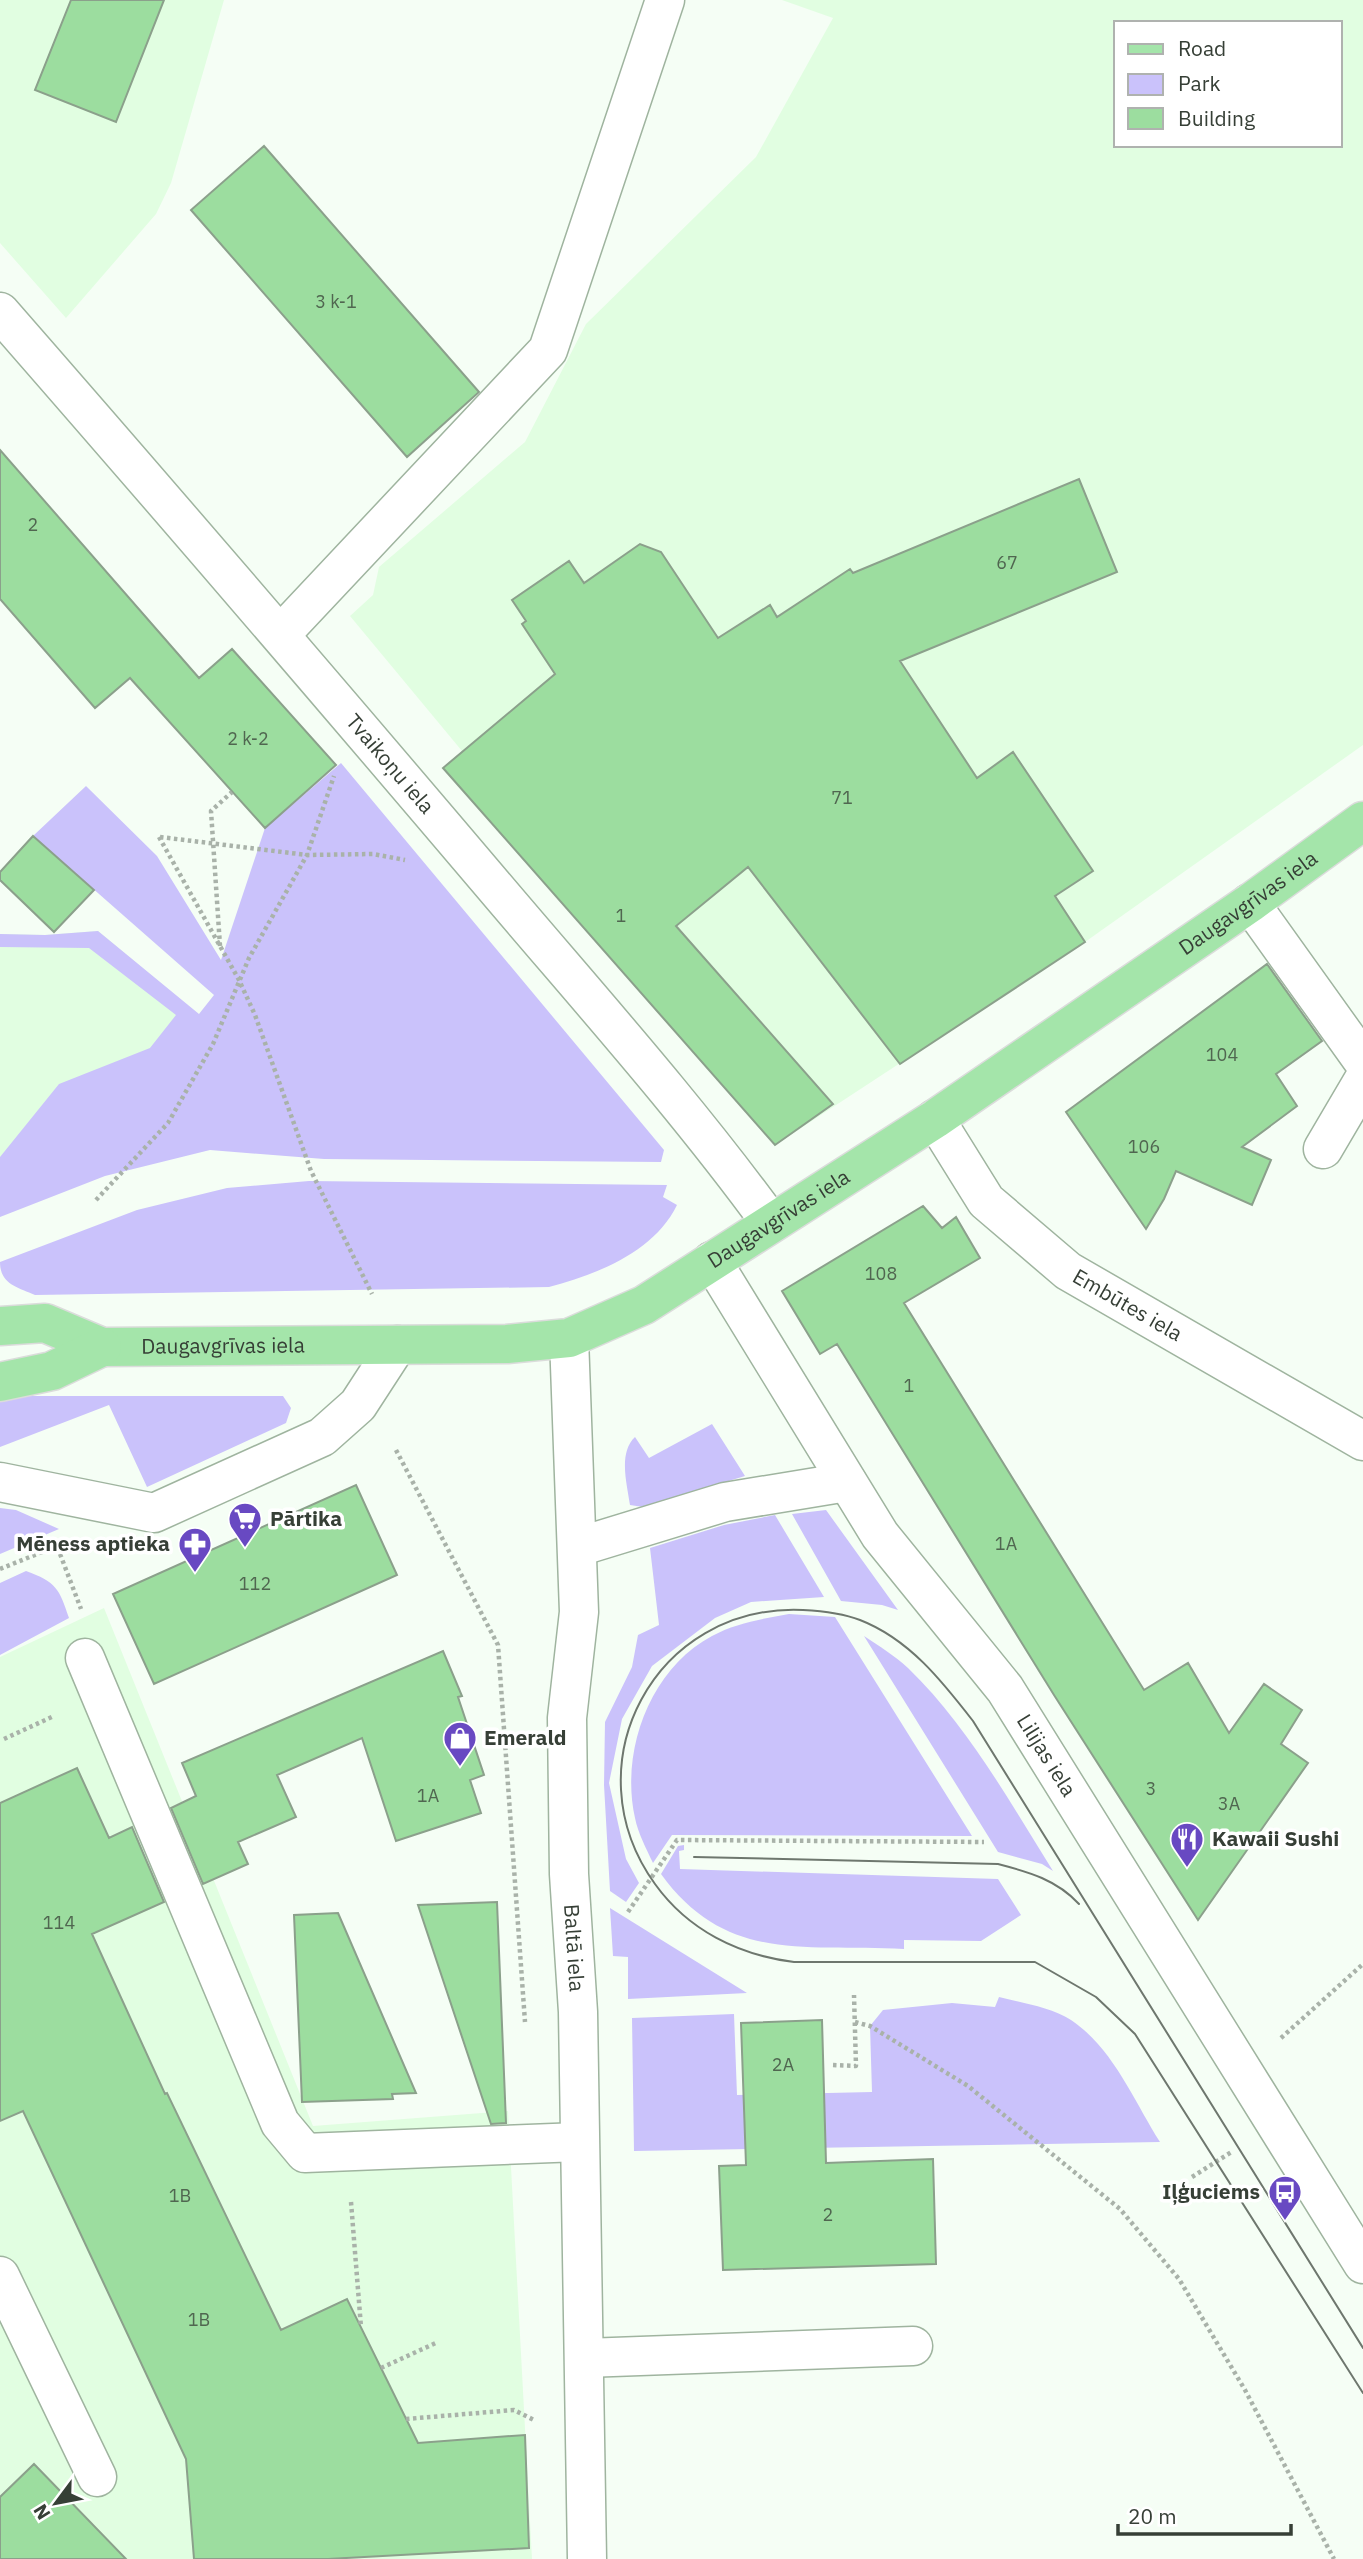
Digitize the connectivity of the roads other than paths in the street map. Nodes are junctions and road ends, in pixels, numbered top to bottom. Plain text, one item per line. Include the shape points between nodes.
1 (665, 0) edge
2 (0, 312) edge
3 (281, 634) junction
4 (1363, 821) edge
5 (1250, 903) junction
6 (1363, 1061) edge
7 (1363, 1081) edge
8 (935, 1119) junction
9 (1323, 1149) dead end
10 (771, 1223) junction
11 (712, 1261) junction
12 (0, 1326) edge
13 (569, 1338) junction
14 (397, 1345) junction
15 (102, 1347) junction
16 (0, 1382) edge
17 (1362, 1442) edge
18 (0, 1482) edge
19 (847, 1482) junction
20 (578, 1547) junction
21 (85, 1658) road end
22 (579, 2142) junction
23 (1363, 2264) edge
24 (0, 2276) edge
25 (913, 2346) dead end
26 (585, 2358) junction
27 (97, 2477) dead end
28 (587, 2559) edge

1 - 3 street via 548,350
2 - 3 street, Tvaikoņu iela
3 - 10 street, Tvaikoņu iela via 712,1144
4 - 5 main road, Daugavgrīvas iela
5 - 6 street
5 - 8 main road, Daugavgrīvas iela
7 - 9 street
8 - 10 main road, Daugavgrīvas iela
8 - 17 street, Embūtes iela via 986,1201 1068,1271
10 - 11 main road, Daugavgrīvas iela
11 - 13 main road, Daugavgrīvas iela via 644,1305
11 - 19 street, Lilijas iela
12 - 15 main road, Daugavgrīvas iela via 45,1323
13 - 14 main road, Daugavgrīvas iela
13 - 20 street, Baltā iela
14 - 15 main road, Daugavgrīvas iela
14 - 18 street via 358,1405 322,1437 154,1513
15 - 16 main road, Daugavgrīvas iela via 52,1371
19 - 20 street via 725,1502
19 - 23 street, Lilijas iela via 880,1535 1005,1689
20 - 22 street, Baltā iela via 579,1612 567,1718
21 - 22 street via 281,2123 305,2153
22 - 26 street, Baltā iela
24 - 27 street
25 - 26 street
26 - 28 street, Baltā iela

